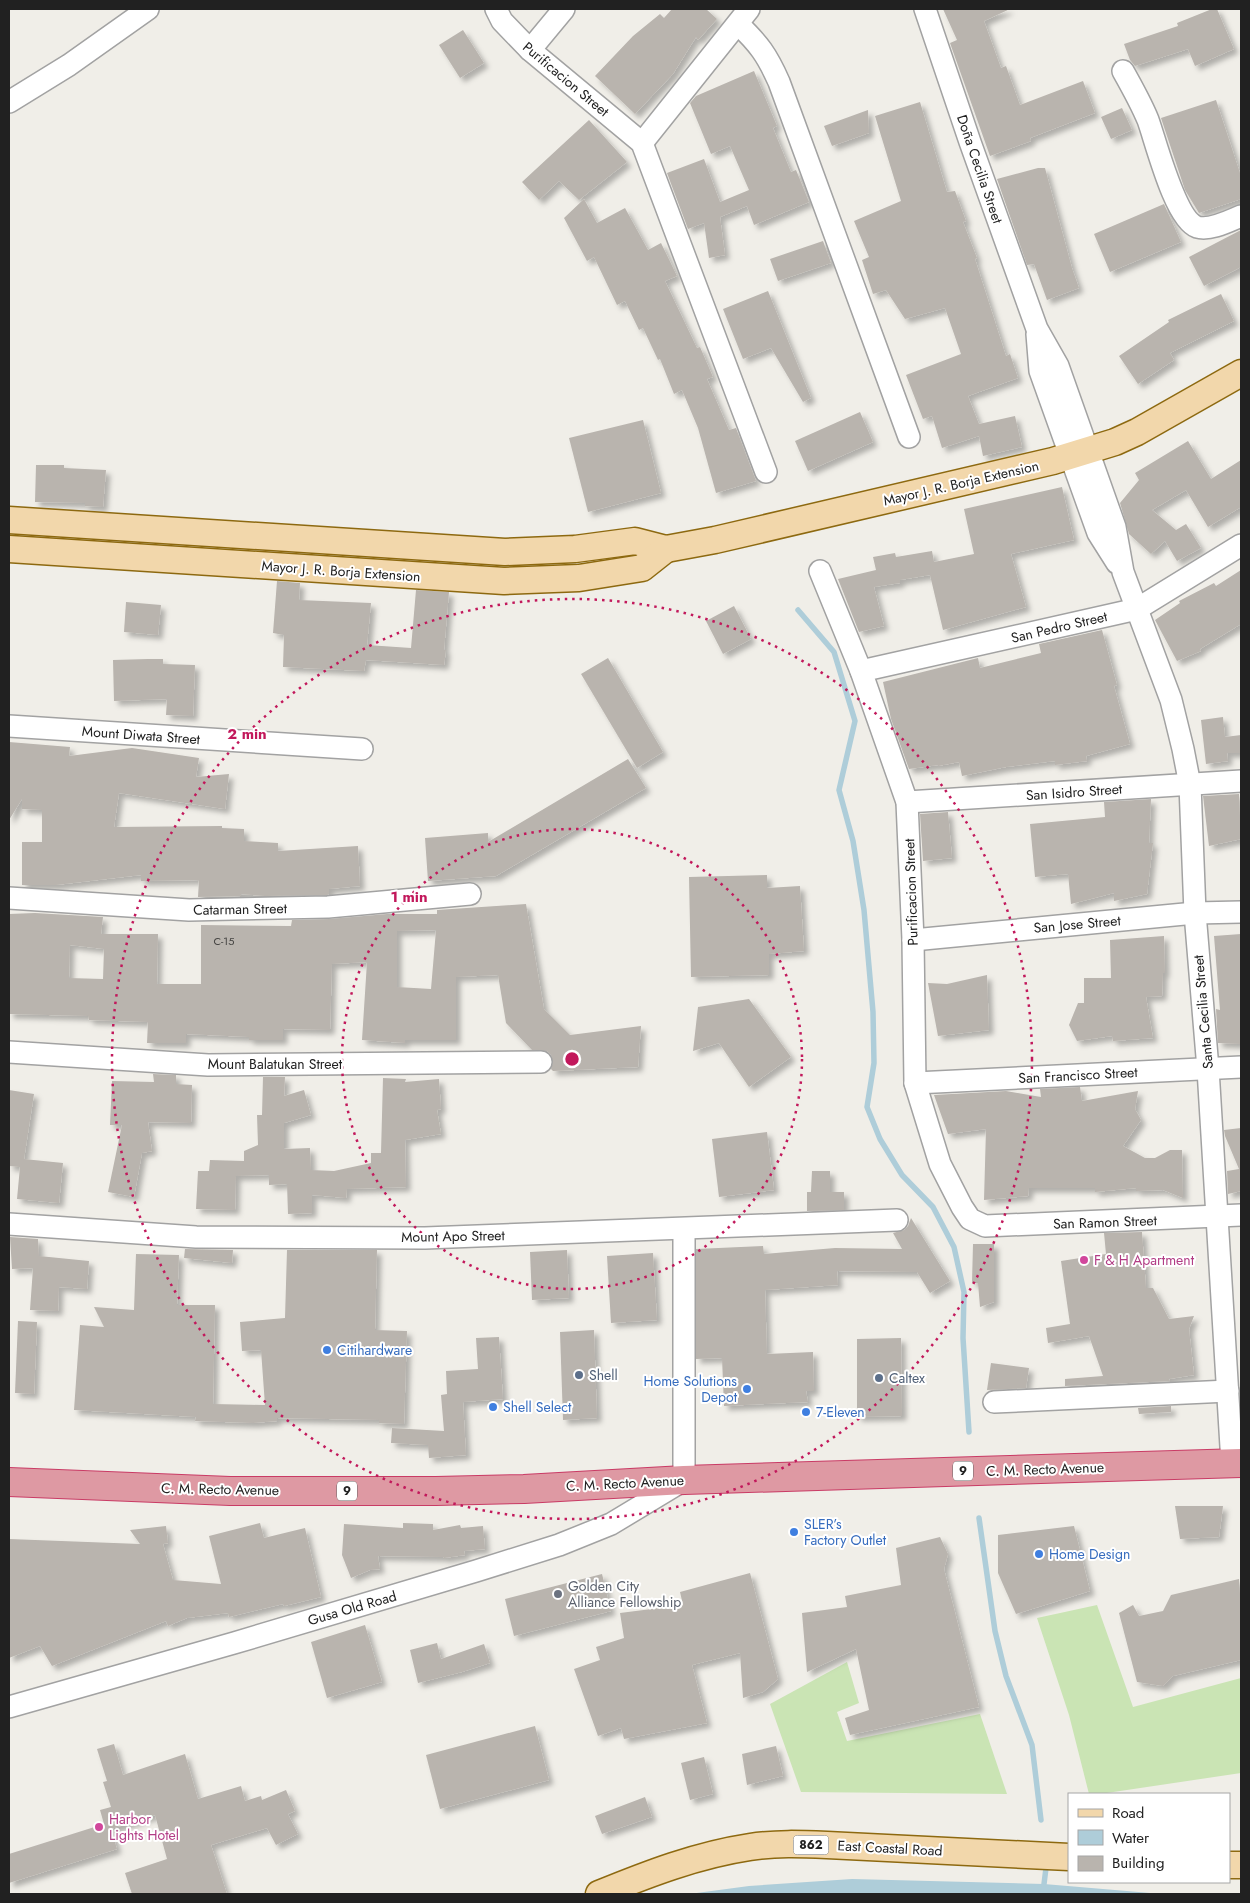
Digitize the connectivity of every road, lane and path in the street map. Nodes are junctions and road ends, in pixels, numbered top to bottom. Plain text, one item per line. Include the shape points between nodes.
1 (148, 9) edge
2 (496, 9) edge
3 (564, 9) edge
4 (925, 9) edge
5 (743, 16) edge
6 (530, 50) junction
7 (1123, 71) dead end
8 (9, 102) edge
9 (642, 143) junction
10 (1241, 216) edge
11 (1241, 373) edge
12 (909, 437) dead end
13 (1079, 453) junction
14 (766, 472) dead end
15 (9, 520) edge
16 (102, 527) junction
17 (340, 542) junction
18 (1241, 545) edge
19 (677, 547) junction
20 (9, 549) edge
21 (103, 556) junction
22 (338, 570) junction
23 (820, 571) dead end
24 (1137, 609) junction
25 (861, 671) junction
26 (9, 726) edge
27 (362, 749) dead end
28 (1241, 781) edge
29 (1190, 785) junction
30 (907, 802) junction
31 (470, 894) dead end
32 (9, 898) edge
33 (1241, 912) edge
34 (1195, 913) junction
35 (913, 940) junction
36 (9, 1052) edge
37 (541, 1062) dead end
38 (1241, 1067) edge
39 (1208, 1069) junction
40 (915, 1082) junction
41 (1241, 1215) edge
42 (1218, 1217) junction
43 (970, 1219) joint
44 (897, 1220) dead end
45 (9, 1224) edge
46 (684, 1229) junction
47 (1228, 1391) junction
48 (994, 1402) dead end
49 (1237, 1463) edge
50 (684, 1480) junction
51 (9, 1482) edge
52 (9, 1707) edge
53 (1068, 1856) edge
54 (599, 1894) edge

1 - 8 street via 69,65
2 - 6 street, Purificacion Street via 502,21
3 - 6 street
4 - 13 street, Doña Cecilia Street via 1036,329 1058,366
5 - 9 street
5 - 12 street via 778,82
6 - 9 street, Purificacion Street
7 - 10 street via 1147,118 1166,176 1187,220 1204,228
9 - 14 street
11 - 13 main road, Mayor J. R. Borja Extension via 1137,432
13 - 19 main road, Mayor J. R. Borja Extension via 913,495
13 - 24 street, Santa Cecilia Street via 1115,527 1123,572
15 - 16 main road, Mayor J. R. Borja Extension
16 - 17 main road, Mayor J. R. Borja Extension
16 - 21 main road
17 - 19 main road, Mayor J. R. Borja Extension via 506,552 575,549 635,541
17 - 22 main road
18 - 24 street, San Pedro Street
19 - 22 main road, Mayor J. R. Borja Extension via 642,568 579,578 504,581
20 - 21 main road, Mayor J. R. Borja Extension
21 - 22 main road, Mayor J. R. Borja Extension
23 - 25 street, Purificacion Street
24 - 25 street, San Pedro Street
24 - 29 street, Santa Cecilia Street via 1171,700
25 - 30 street, Purificacion Street
26 - 27 street, Mount Diwata Street
28 - 29 street, San Isidro Street
29 - 30 street, San Isidro Street
29 - 34 street, Santa Cecilia Street
30 - 35 street, Purificacion Street
31 - 32 street, Catarman Street via 328,907 189,910
33 - 34 street, San Jose Street
34 - 35 street, San Jose Street
34 - 39 street, Santa Cecilia Street
35 - 40 street, Purificacion Street
36 - 37 street, Mount Balatukan Street via 208,1066
38 - 39 street, San Francisco Street
39 - 40 street, San Francisco Street
39 - 42 street, Santa Cecilia Street
40 - 43 street, Purificacion Street via 940,1164
41 - 42 street, San Ramon Street
42 - 43 street, San Ramon Street via 1002,1226 985,1226
42 - 47 street, Santa Cecilia Street
44 - 46 street, Mount Apo Street
45 - 46 street, Mount Apo Street via 196,1237 424,1238
46 - 50 street
47 - 48 street
47 - 49 street, Santa Cecilia Street
49 - 50 highway, C. M. Recto Avenue / 9
50 - 51 highway, C. M. Recto Avenue / 9 via 436,1491 230,1491
50 - 52 street, Gusa Old Road via 611,1524 559,1545
53 - 54 main road, East Coastal Road / 862 via 793,1844 752,1847 680,1863

